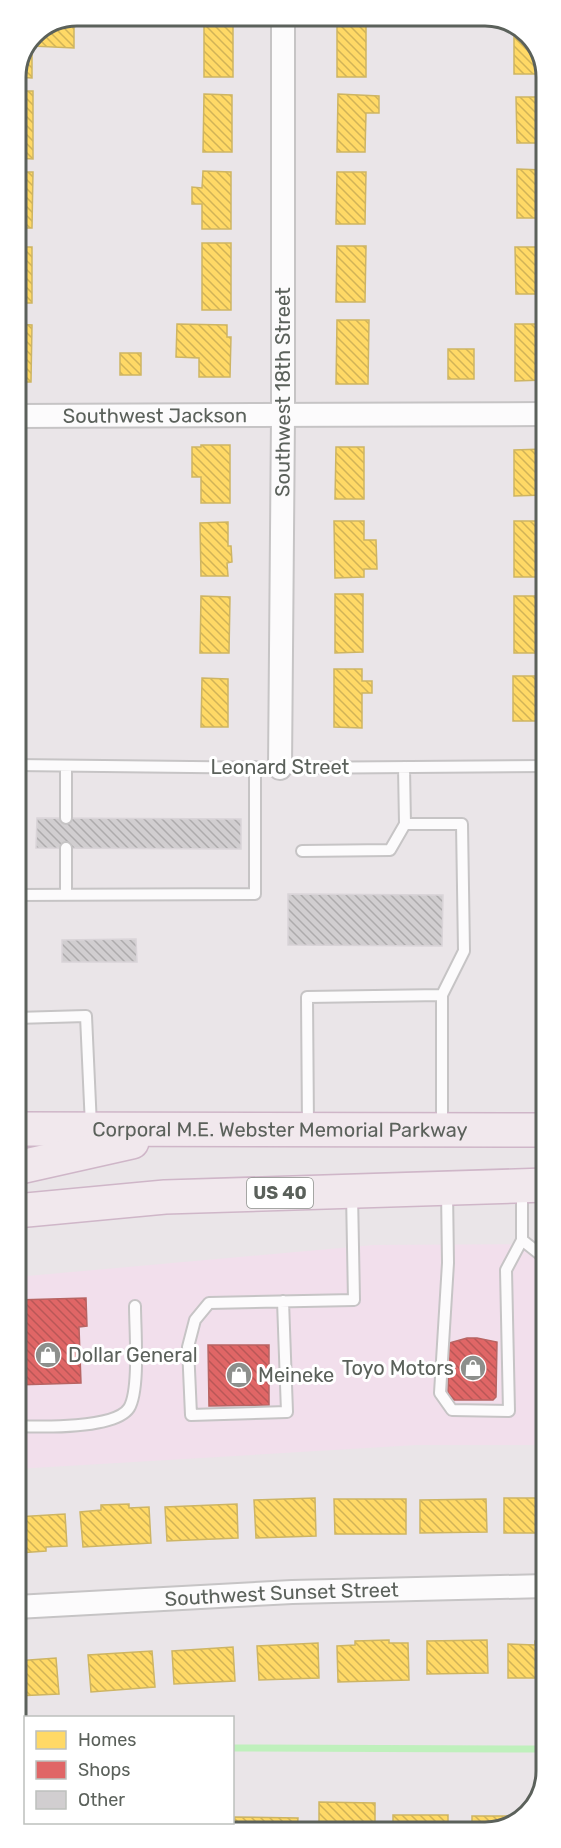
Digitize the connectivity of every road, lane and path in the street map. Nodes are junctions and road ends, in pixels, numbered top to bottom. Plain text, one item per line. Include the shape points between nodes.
1 (282, 26) edge
2 (536, 414) edge
3 (26, 416) edge
4 (283, 416) junction
5 (26, 765) edge
6 (66, 766) junction
7 (536, 766) edge
8 (255, 767) junction
9 (404, 767) junction
10 (280, 768) junction
11 (66, 818) dead end
12 (405, 824) junction
13 (66, 848) dead end
14 (302, 851) dead end
15 (66, 894) junction
16 (26, 895) edge
17 (442, 995) junction
18 (26, 1018) edge
19 (26, 1129) edge
20 (91, 1129) junction
21 (186, 1129) junction
22 (309, 1129) junction
23 (442, 1130) junction
24 (536, 1130) edge
25 (26, 1166) edge
26 (534, 1185) edge
27 (447, 1187) junction
28 (352, 1191) junction
29 (26, 1210) edge
30 (522, 1240) junction
31 (536, 1251) edge
32 (283, 1301) junction
33 (135, 1306) dead end
34 (26, 1426) edge
35 (536, 1586) edge
36 (26, 1606) edge

1 - 4 street, Southwest 18th Street
2 - 4 street, Southwest Jackson
3 - 4 street, Southwest Jackson
4 - 10 street, Southwest 18th Street
5 - 6 lane, Leonard Street
6 - 8 lane, Leonard Street
6 - 11 lane
7 - 9 lane, Leonard Street
8 - 10 lane, Leonard Street
8 - 15 lane via 255,894
9 - 10 lane, Leonard Street
9 - 12 lane
12 - 14 lane via 390,850
12 - 17 lane via 462,824 464,951
13 - 15 lane
15 - 16 lane
17 - 22 lane via 307,996
17 - 23 lane
18 - 20 lane via 87,1016
19 - 20 main road, Corporal M.E. Webster Memorial Parkway
20 - 21 main road, Corporal M.E. Webster Memorial Parkway
21 - 22 main road, Corporal M.E. Webster Memorial Parkway
21 - 25 main road
22 - 23 main road, Corporal M.E. Webster Memorial Parkway
23 - 24 main road, Corporal M.E. Webster Memorial Parkway
26 - 27 main road, US 40
26 - 30 lane
27 - 28 main road, US 40
27 - 30 lane via 448,1263 440,1393 452,1410 509,1411 506,1270
28 - 29 main road, US 40 via 165,1197
28 - 32 lane via 354,1300
30 - 31 lane
32 - 32 lane via 209,1303 195,1320 188,1347 191,1415 287,1412
33 - 34 lane via 135,1391 128,1409 116,1417 86,1424
35 - 36 street, Southwest Sunset Street via 292,1592

